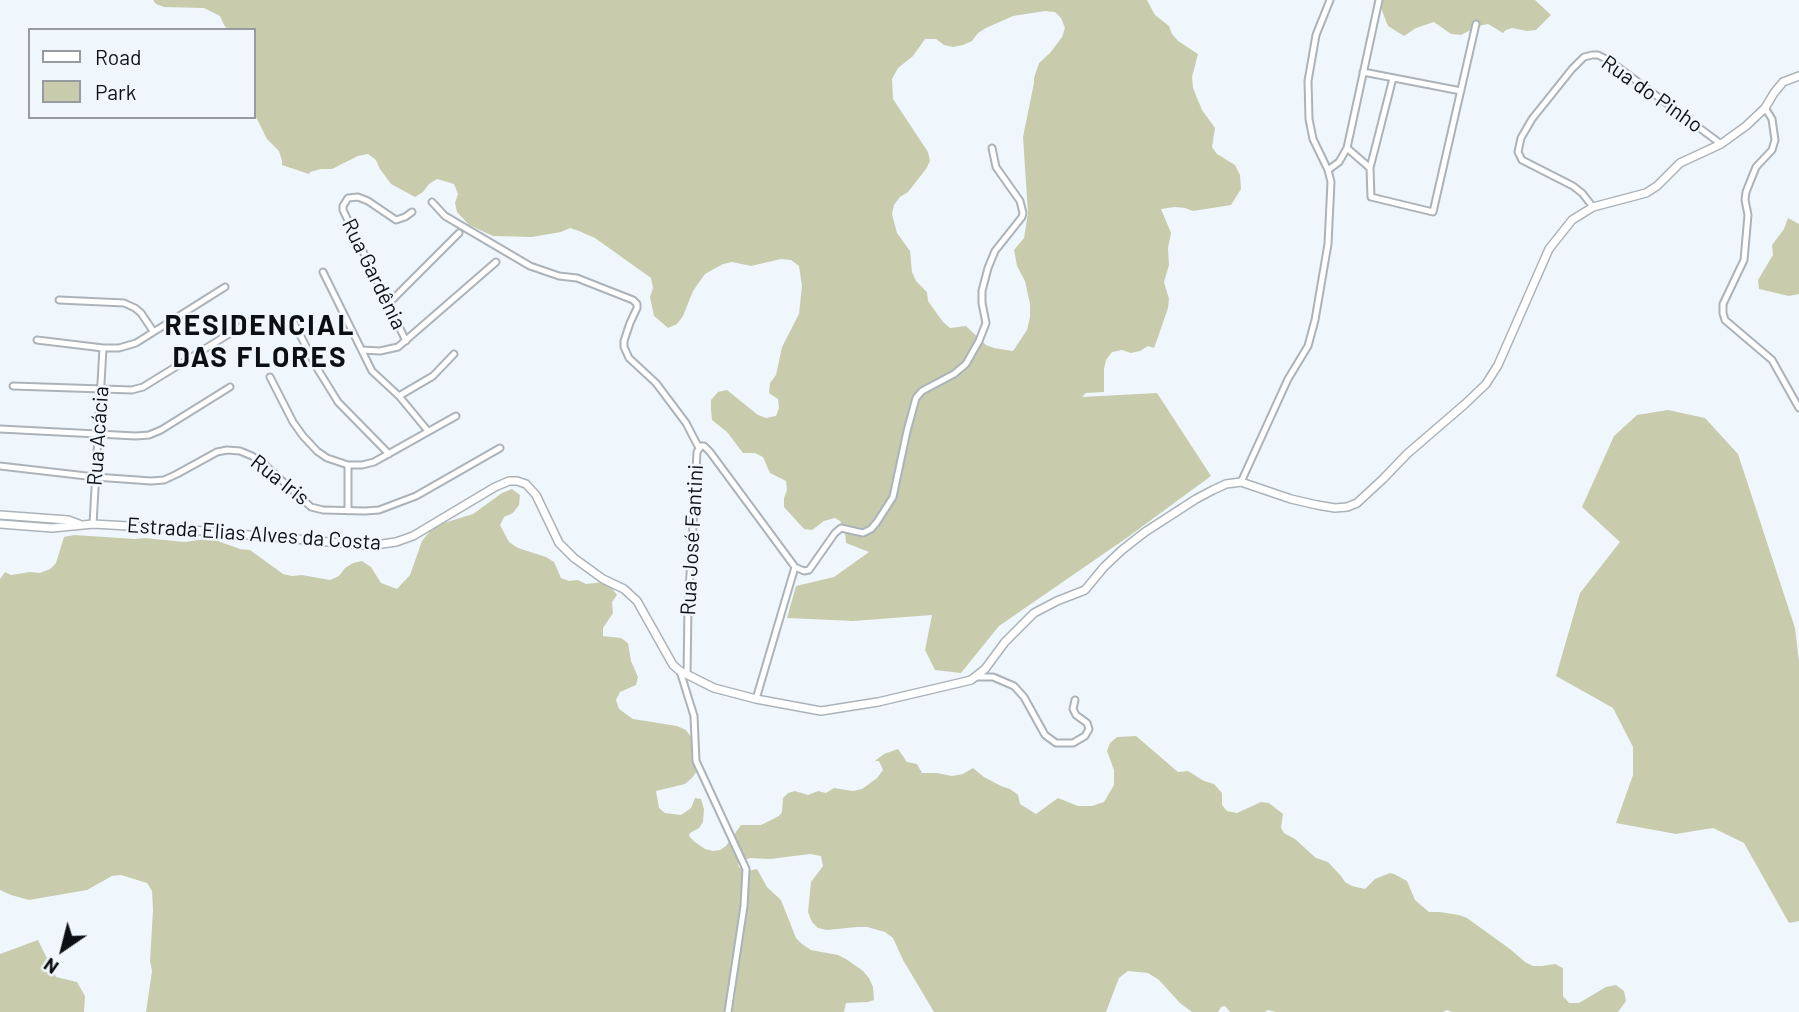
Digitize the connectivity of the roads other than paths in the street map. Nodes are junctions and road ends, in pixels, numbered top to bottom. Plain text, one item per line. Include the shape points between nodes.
1 (1330, 0) edge
2 (1379, 0) edge
3 (1476, 24) dead end
4 (1363, 72) junction
5 (1799, 76) edge
6 (1393, 78) junction
7 (1461, 91) junction
8 (1765, 108) junction
9 (1721, 144) junction
10 (992, 148) dead end
11 (1347, 148) junction
12 (1370, 168) junction
13 (1328, 170) junction
14 (432, 202) dead end
15 (1593, 206) junction
16 (412, 212) dead end
17 (459, 233) dead end
18 (496, 262) dead end
19 (323, 271) dead end
20 (225, 288) dead end
21 (59, 300) dead end
22 (389, 303) junction
23 (250, 321) dead end
24 (293, 321) dead end
25 (153, 331) junction
26 (37, 340) dead end
27 (406, 341) junction
28 (103, 348) junction
29 (362, 350) junction
30 (454, 354) dead end
31 (270, 377) dead end
32 (13, 386) dead end
33 (230, 387) dead end
34 (100, 390) junction
35 (399, 396) junction
36 (1799, 408) edge
37 (456, 416) dead end
38 (0, 429) edge
39 (428, 431) junction
40 (97, 433) junction
41 (499, 447) dead end
42 (699, 448) junction
43 (389, 454) junction
44 (348, 465) junction
45 (0, 466) edge
46 (95, 477) junction
47 (1241, 482) junction
48 (348, 511) junction
49 (0, 515) edge
50 (0, 524) edge
51 (80, 524) junction
52 (93, 524) junction
53 (795, 567) junction
54 (683, 673) junction
55 (975, 677) junction
56 (756, 699) junction
57 (1075, 700) dead end
58 (728, 1012) edge

1 - 13 street via 1316,35 1308,81 1313,139
2 - 4 street
3 - 7 street
4 - 6 street
4 - 11 street
5 - 8 street via 1783,82
6 - 7 street
6 - 12 street
7 - 12 street via 1433,212 1371,197
8 - 9 street
8 - 36 street via 1773,118 1775,140 1746,192 1744,260 1723,313 1772,360
9 - 15 street via 1680,163 1646,192
9 - 15 street, Rua do Pinho via 1610,61 1598,55 1584,57 1524,131 1518,152 1522,159 1582,192
10 - 53 street via 996,167 1023,213 988,268 982,291 986,323 973,354 954,374 916,398 893,497 877,522 863,533 841,528 809,570
11 - 12 street
11 - 13 street
13 - 47 street via 1328,244 1308,346
14 - 42 street via 445,216 530,266 633,300 637,308 624,347 686,423
15 - 47 street via 1572,220 1549,249 1486,384 1357,503 1335,508 1317,505
16 - 22 street, Rua Gardênia via 396,220 358,197 348,198 343,206 345,219
17 - 22 street
18 - 27 street
19 - 29 street
20 - 25 street
21 - 25 street via 124,303 141,313
22 - 27 street, Rua Gardênia
23 - 34 street via 143,387
24 - 43 street via 338,402
25 - 28 street via 136,343
26 - 28 street
27 - 29 street via 390,350
28 - 34 street, Rua Acácia
29 - 35 street via 372,372
30 - 35 street via 433,376
31 - 44 street via 303,436 327,458
32 - 34 street
33 - 40 street via 149,435
34 - 40 street, Rua Acácia
35 - 39 street
37 - 39 street
38 - 40 street
39 - 43 street
40 - 46 street, Rua Acácia
41 - 48 street, Rua Iris via 416,496 379,510
42 - 53 street, Rua José Fantini via 707,448
42 - 54 street, Rua José Fantini
43 - 44 street via 374,462
44 - 48 street
45 - 46 street, Rua Iris
46 - 48 street, Rua Iris via 164,480 217,452 240,451 266,467 311,507
46 - 52 street, Rua Acácia
47 - 55 street via 1213,490 1166,517 1122,550 1085,590 1034,613
49 - 51 street, Estrada Elias Alves da Costa
50 - 51 street, Estrada Elias Alves da Costa via 51,528
51 - 52 street, Estrada Elias Alves da Costa
52 - 54 street, Estrada Elias Alves da Costa via 382,544 413,536 495,487 517,481 536,495 559,543 637,601 663,650
53 - 56 street
54 - 56 street, Estrada Elias Alves da Costa via 714,688
54 - 58 street, Rua José Fantini via 694,716 696,761 746,869
55 - 56 street, Estrada Elias Alves da Costa via 878,702 821,711
55 - 57 street via 993,677 1014,686 1045,735 1056,743 1073,743 1089,729 1073,709

